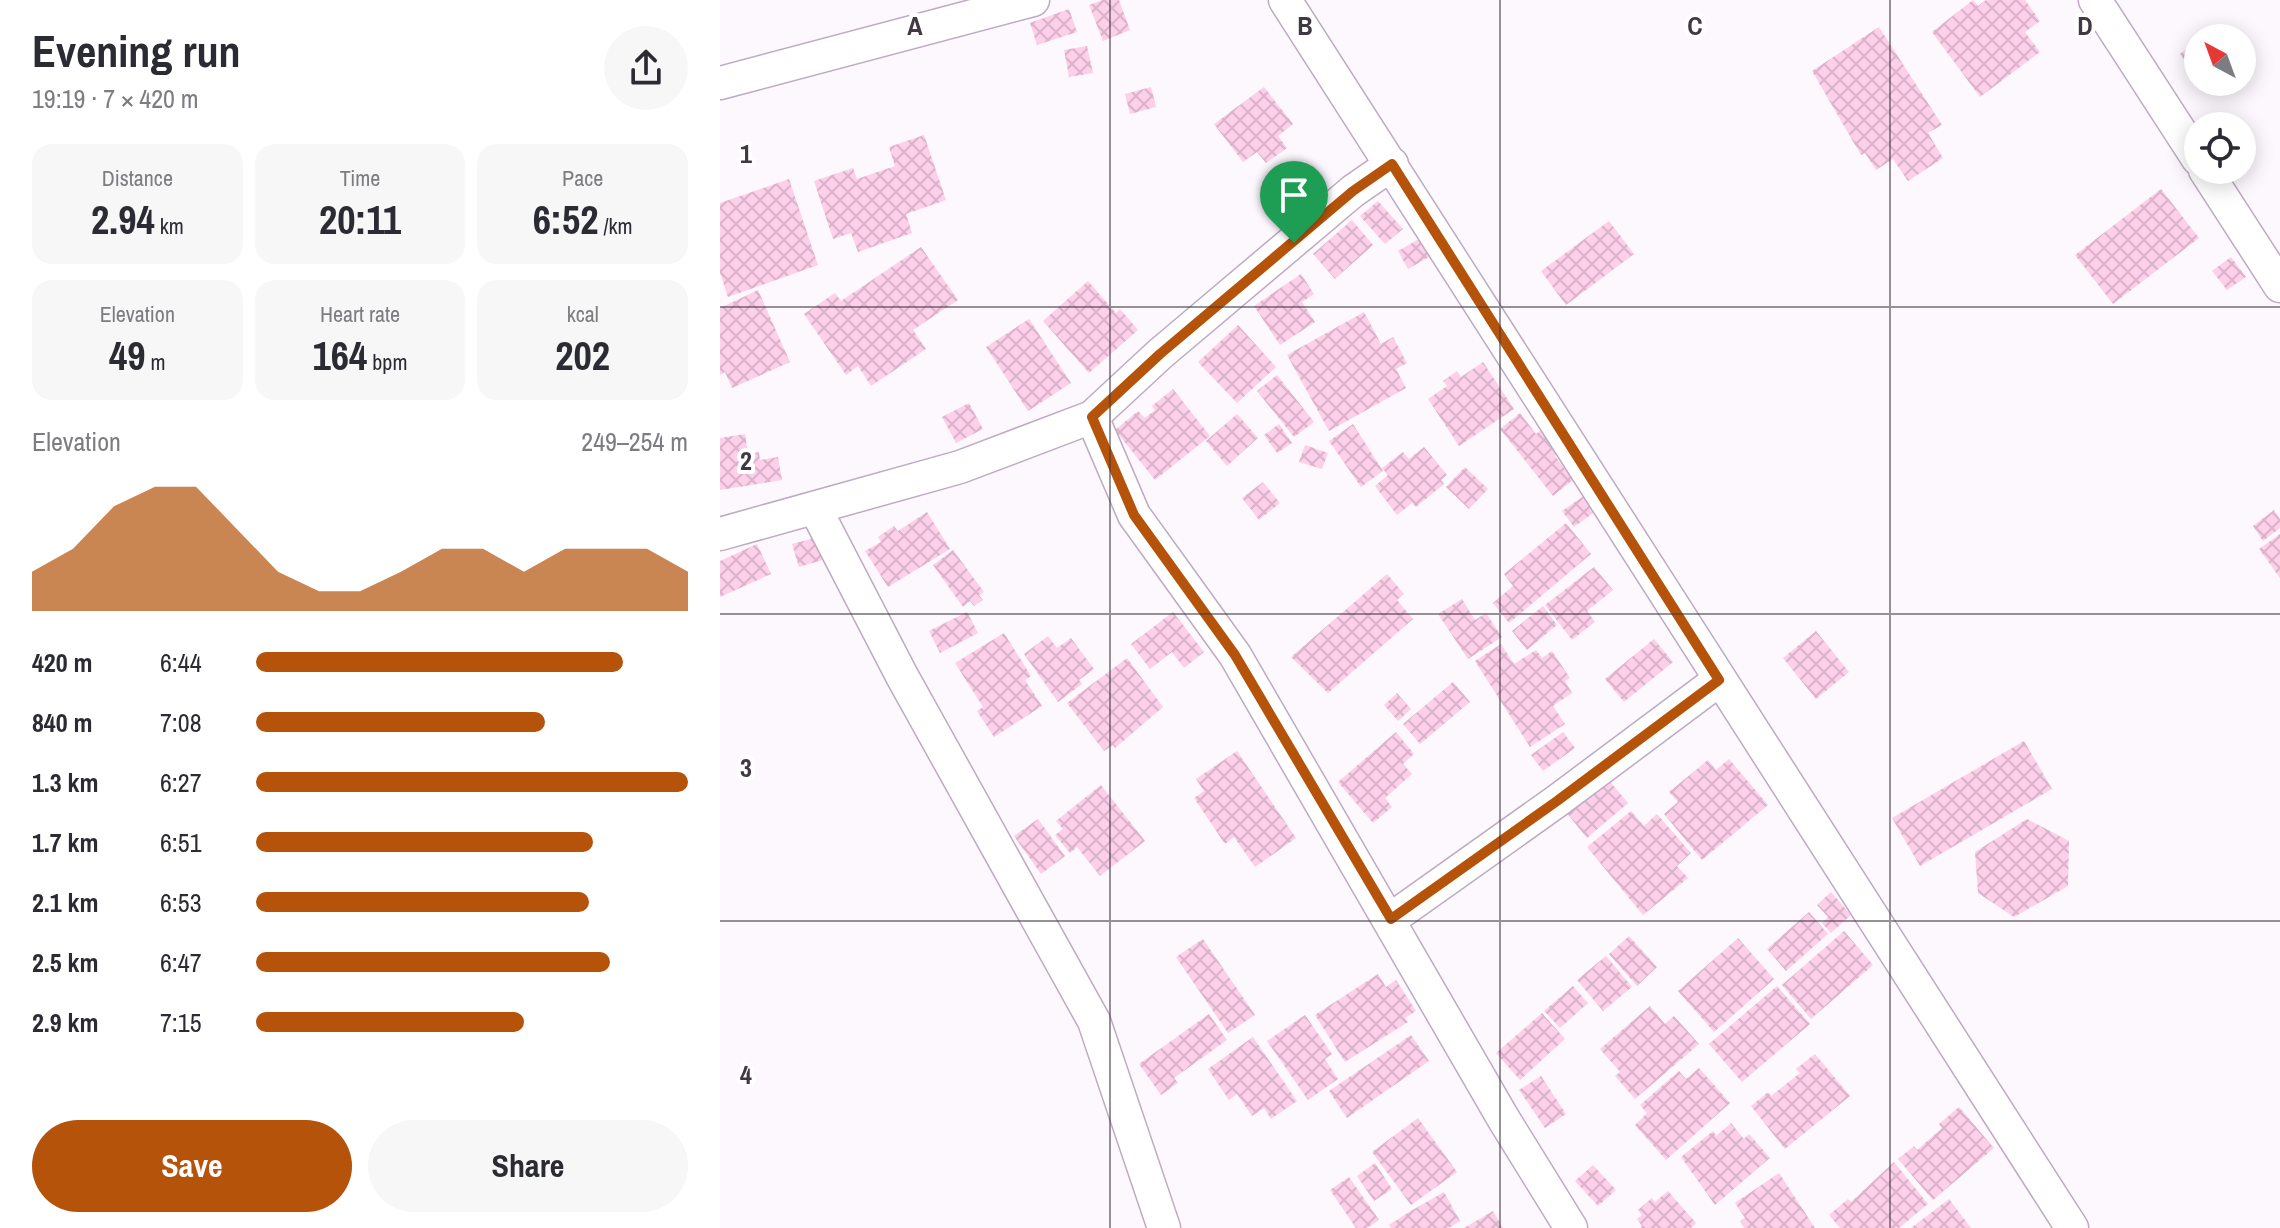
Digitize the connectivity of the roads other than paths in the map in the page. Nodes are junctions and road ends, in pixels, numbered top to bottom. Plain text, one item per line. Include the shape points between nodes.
1 (1033, 0) edge
2 (1285, 0) edge
3 (2095, 0) edge
4 (720, 83) edge
5 (2184, 137) edge
6 (1392, 164) junction
7 (2214, 184) edge
8 (2280, 286) edge
9 (1092, 417) junction
10 (816, 510) junction
11 (720, 534) edge
12 (1719, 680) junction
13 (1391, 919) junction
14 (1164, 1228) edge
15 (1571, 1228) edge
16 (2072, 1228) edge

1 - 4 street
2 - 6 street
3 - 5 street
6 - 9 street via 1353,191
6 - 12 street
7 - 8 street
9 - 10 street via 960,467
9 - 13 street via 1134,515 1235,655
10 - 11 street
10 - 14 street via 1094,1021
12 - 13 street
12 - 16 street
13 - 15 street

